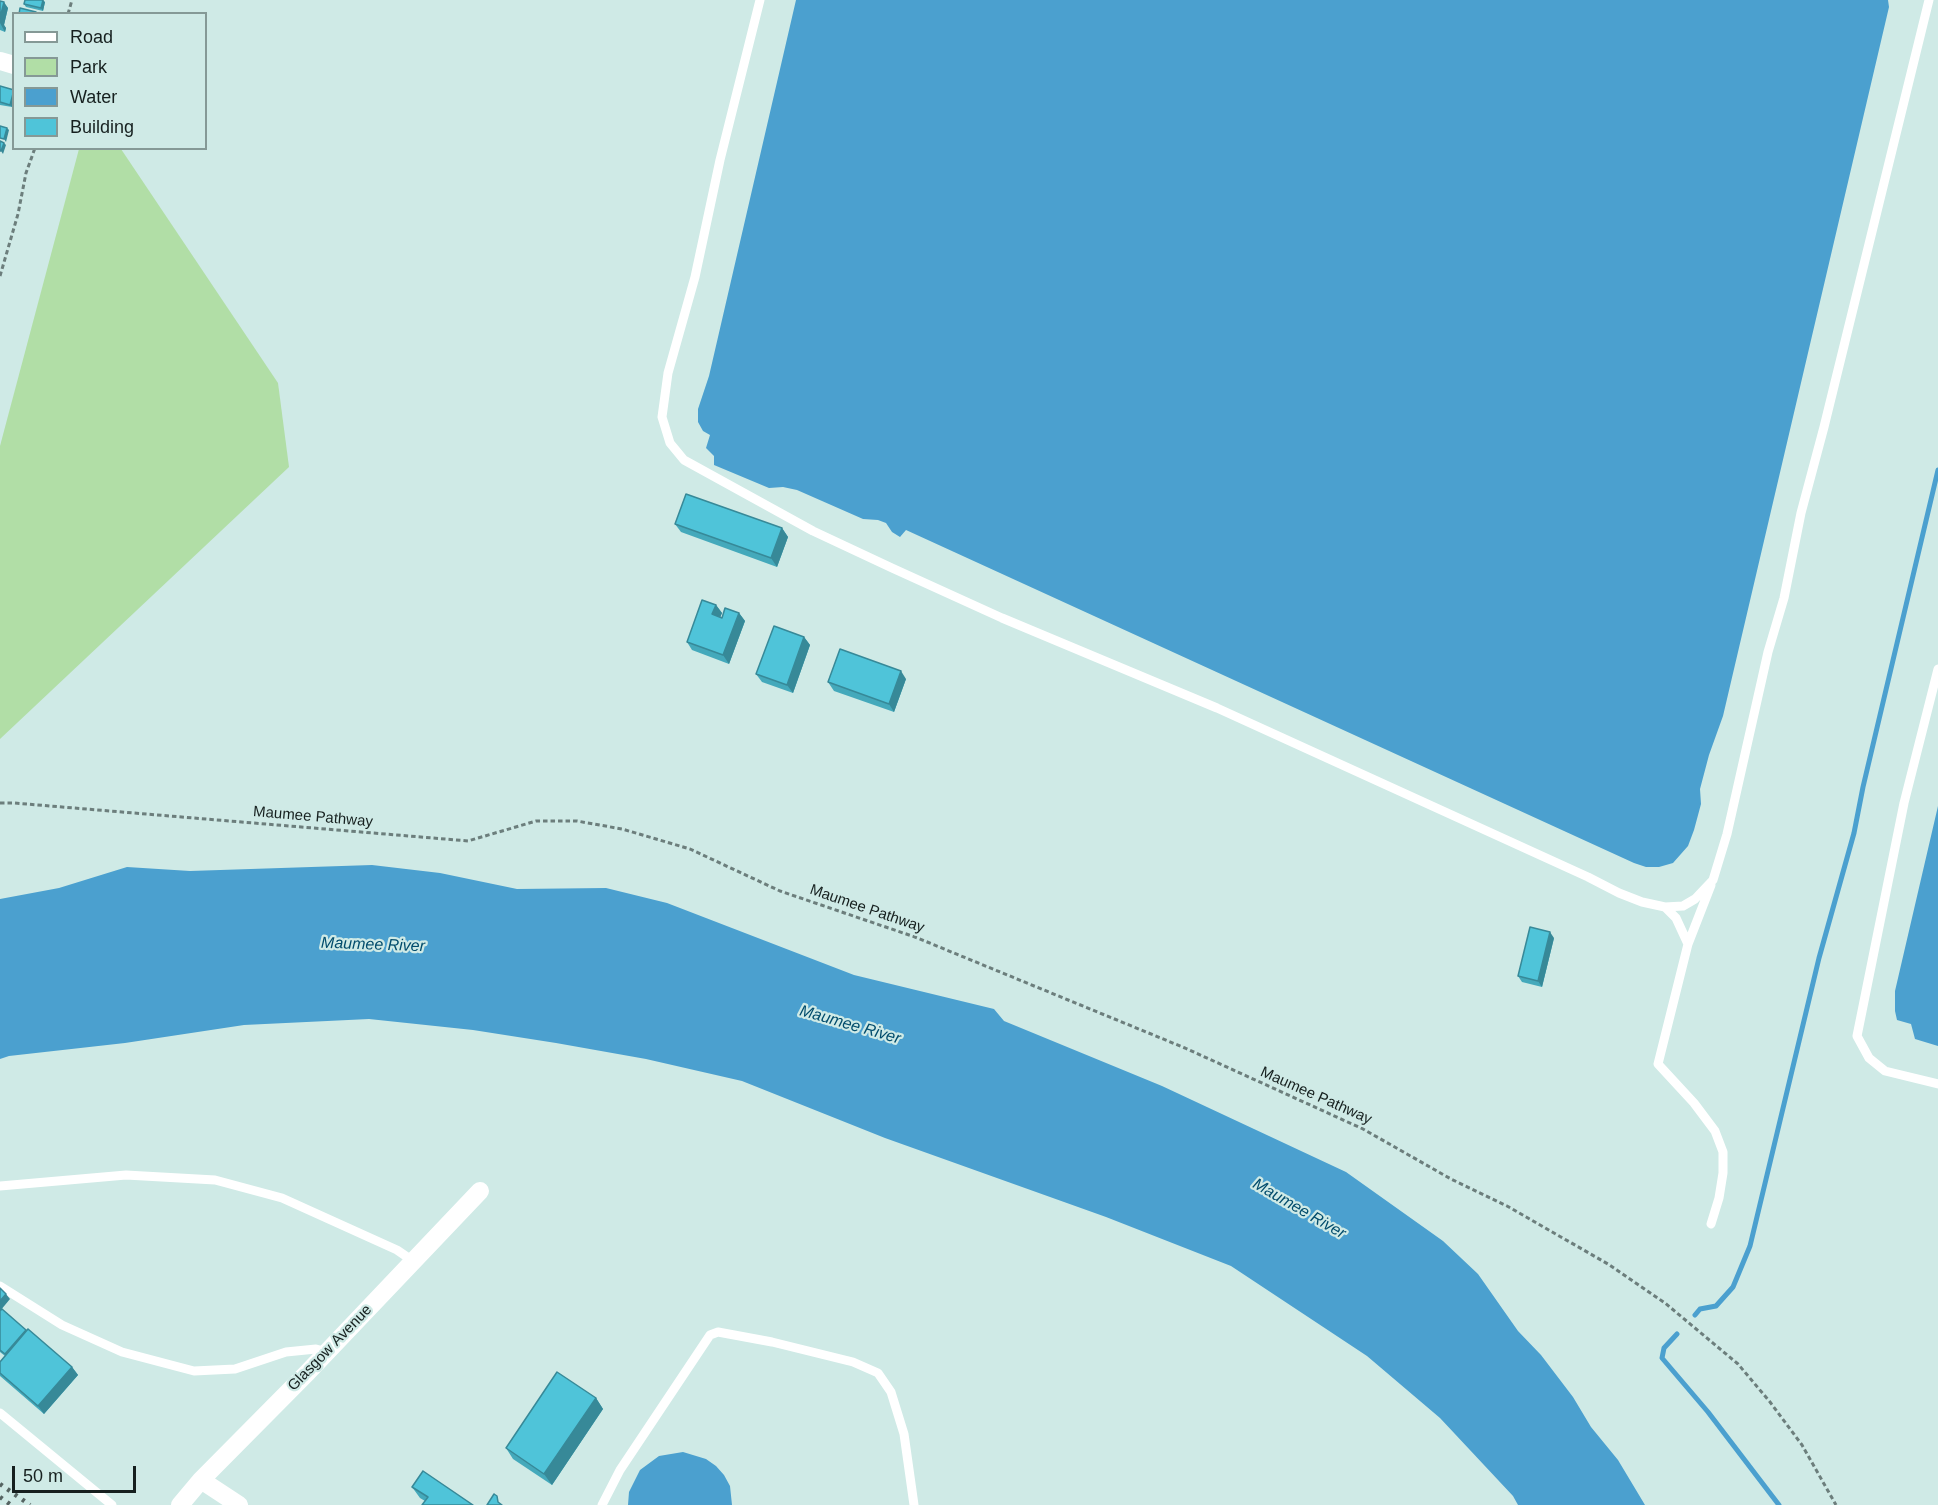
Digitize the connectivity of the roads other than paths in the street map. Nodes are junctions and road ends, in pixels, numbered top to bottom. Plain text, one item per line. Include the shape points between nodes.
1 (760, 0) edge
2 (1929, 0) edge
3 (1938, 669) edge
4 (1713, 880) junction
5 (1665, 907) junction
6 (1688, 944) junction
7 (1938, 1084) edge
8 (0, 1186) edge
9 (480, 1191) dead end
10 (1711, 1224) dead end
11 (413, 1261) junction
12 (0, 1286) edge
13 (328, 1352) junction
14 (0, 1413) edge
15 (201, 1480) junction
16 (112, 1505) edge
17 (180, 1505) edge
18 (239, 1505) edge
19 (602, 1505) edge
20 (914, 1505) edge

1 - 5 lane via 669,373 662,417 670,443 684,460 813,531 892,568 1217,708 1618,894
2 - 4 lane
3 - 7 lane via 1904,803 1857,1036 1869,1058 1885,1071
4 - 5 lane via 1683,906
4 - 6 lane
5 - 6 lane via 1676,918
6 - 10 lane via 1658,1064 1715,1131 1723,1152 1722,1181
8 - 11 lane via 126,1175 215,1180 282,1198
9 - 11 street, Glasgow Avenue
11 - 13 street, Glasgow Avenue
12 - 13 lane via 62,1325 122,1352 194,1371 235,1369 286,1352
13 - 15 street, Glasgow Avenue
14 - 16 lane
15 - 17 street, Glasgow Avenue
15 - 18 street
19 - 20 lane via 710,1335 718,1332 841,1359 878,1373 891,1392 904,1434

